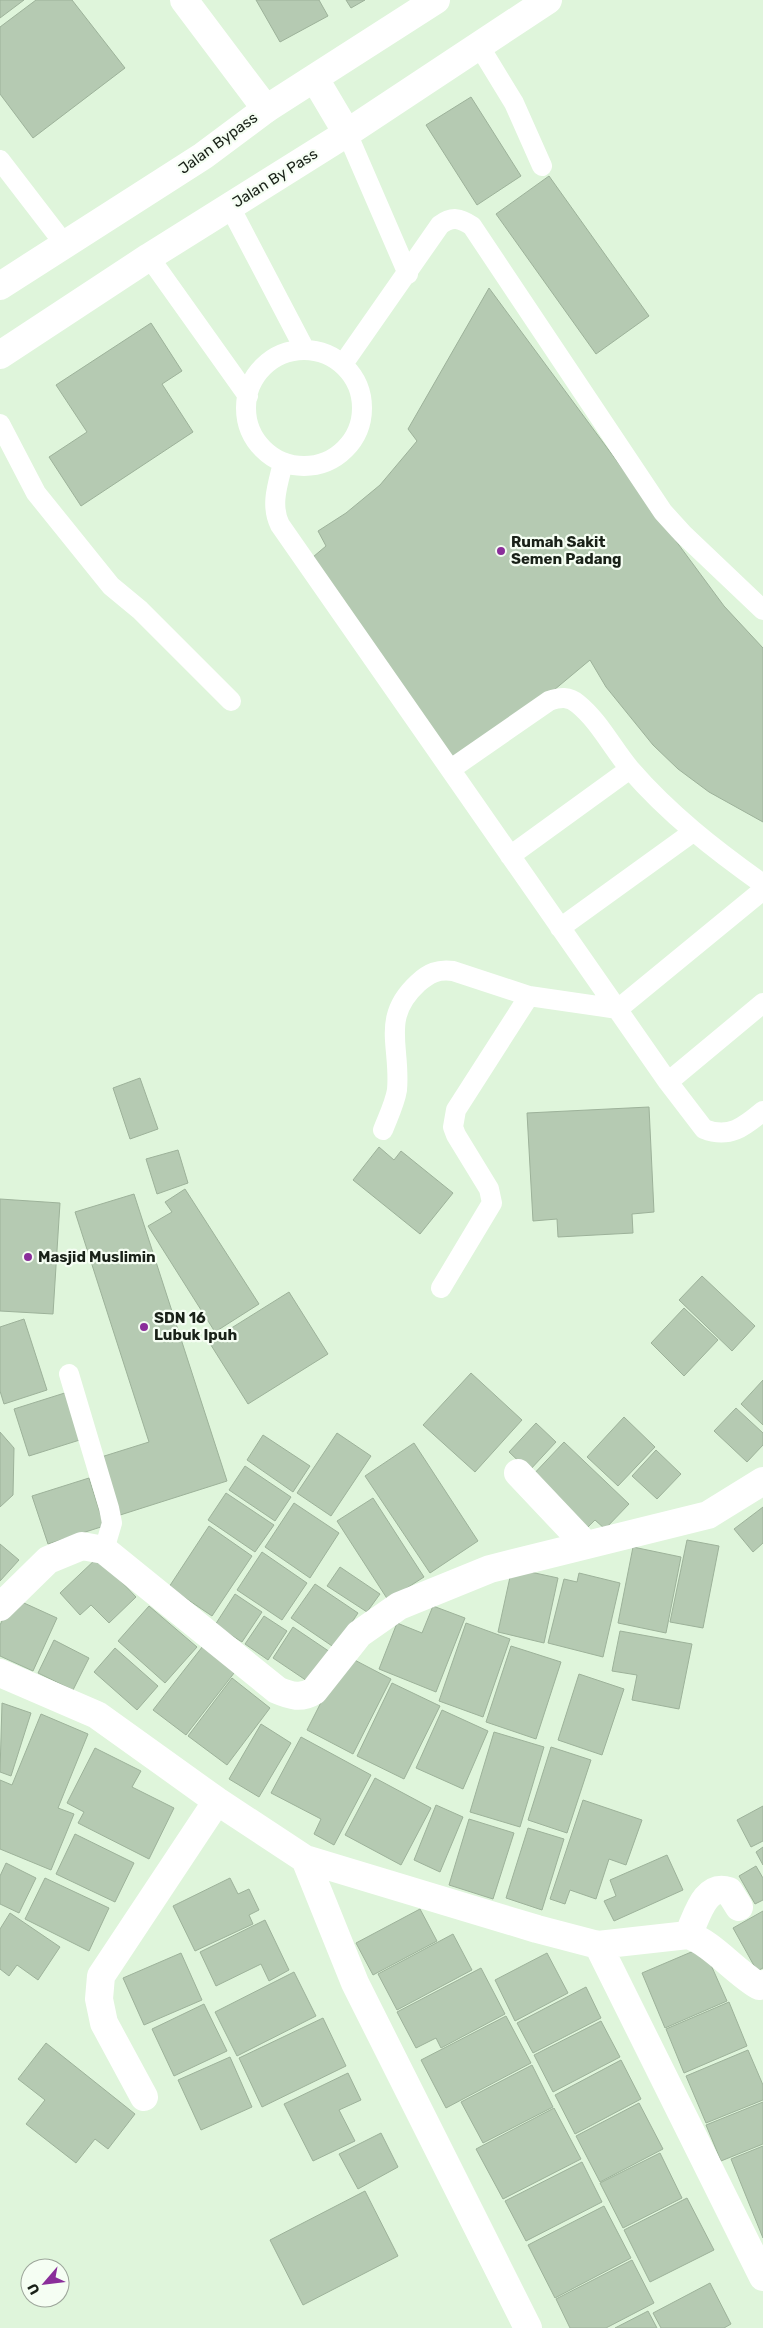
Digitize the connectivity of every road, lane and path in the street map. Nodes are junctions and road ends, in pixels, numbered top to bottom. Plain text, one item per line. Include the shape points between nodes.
1 (184, 0) edge
2 (436, 0) edge
3 (548, 0) edge
4 (478, 44) junction
5 (315, 79) junction
6 (266, 110) junction
7 (347, 133) junction
8 (0, 160) edge
9 (542, 166) dead end
10 (230, 206) junction
11 (66, 246) junction
12 (149, 257) junction
13 (408, 274) junction
14 (0, 286) edge
15 (305, 350) junction
16 (0, 355) edge
17 (343, 364) junction
18 (248, 396) junction
19 (0, 424) edge
20 (283, 463) junction
21 (763, 610) edge
22 (231, 701) dead end
23 (451, 769) junction
24 (630, 769) junction
25 (693, 832) junction
26 (510, 856) junction
27 (763, 884) edge
28 (763, 890) edge
29 (560, 928) junction
30 (529, 996) junction
31 (763, 1003) edge
32 (618, 1009) junction
33 (668, 1082) junction
34 (763, 1111) edge
35 (383, 1130) dead end
36 (441, 1288) dead end
37 (69, 1374) dead end
38 (518, 1473) dead end
39 (763, 1481) edge
40 (586, 1545) junction
41 (104, 1550) junction
42 (0, 1607) edge
43 (0, 1673) edge
44 (216, 1801) junction
45 (305, 1859) junction
46 (739, 1907) dead end
47 (688, 1935) junction
48 (598, 1945) junction
49 (762, 1990) edge
50 (144, 2097) dead end
51 (763, 2277) edge
52 (528, 2328) edge

1 - 6 main road
2 - 5 main road, Jalan Bypass
3 - 4 main road, Jalan By Pass
4 - 7 main road, Jalan By Pass
4 - 9 lane via 514,102
5 - 6 main road, Jalan Bypass
5 - 7 main road
6 - 11 main road, Jalan Bypass via 203,156
7 - 10 main road, Jalan By Pass
7 - 13 lane
8 - 11 lane
10 - 12 main road, Jalan By Pass
10 - 15 lane
11 - 14 main road, Jalan Bypass
12 - 16 main road, Jalan By Pass
12 - 18 lane
13 - 17 lane
13 - 21 lane via 446,220 463,220 472,226 663,512
15 - 17 lane via 325,354
15 - 18 lane via 285,353 268,362 255,378
17 - 20 lane via 355,380 362,399 361,420 354,438 341,454 323,464
18 - 20 lane via 247,416 253,436 266,452
19 - 22 lane via 36,493 111,586 140,610
20 - 23 lane via 275,501 280,525
23 - 24 lane via 558,698 571,699 578,704
23 - 26 lane
24 - 25 lane
24 - 26 lane
25 - 27 lane
25 - 29 lane
26 - 29 lane
28 - 32 lane
29 - 32 lane
30 - 32 lane
30 - 35 lane via 453,971 434,972 419,983 400,1004 396,1016 396,1091
30 - 36 lane via 456,1110 453,1127 456,1135 489,1189 492,1203
31 - 33 lane
32 - 33 lane
33 - 34 lane via 704,1129 712,1132 722,1134 742,1128
37 - 41 lane via 112,1523
38 - 40 main road
39 - 40 main road via 708,1515
40 - 41 main road via 490,1569 399,1606 358,1634 314,1691 306,1696 291,1696 278,1690
41 - 42 main road via 82,1546 48,1560
43 - 44 main road via 97,1715
44 - 45 main road
44 - 50 main road via 101,1976 99,1999 104,2023
45 - 48 main road
45 - 52 main road via 355,1983
46 - 47 main road via 729,1891 713,1890 706,1897
47 - 48 main road
47 - 49 main road via 702,1939
48 - 51 main road

